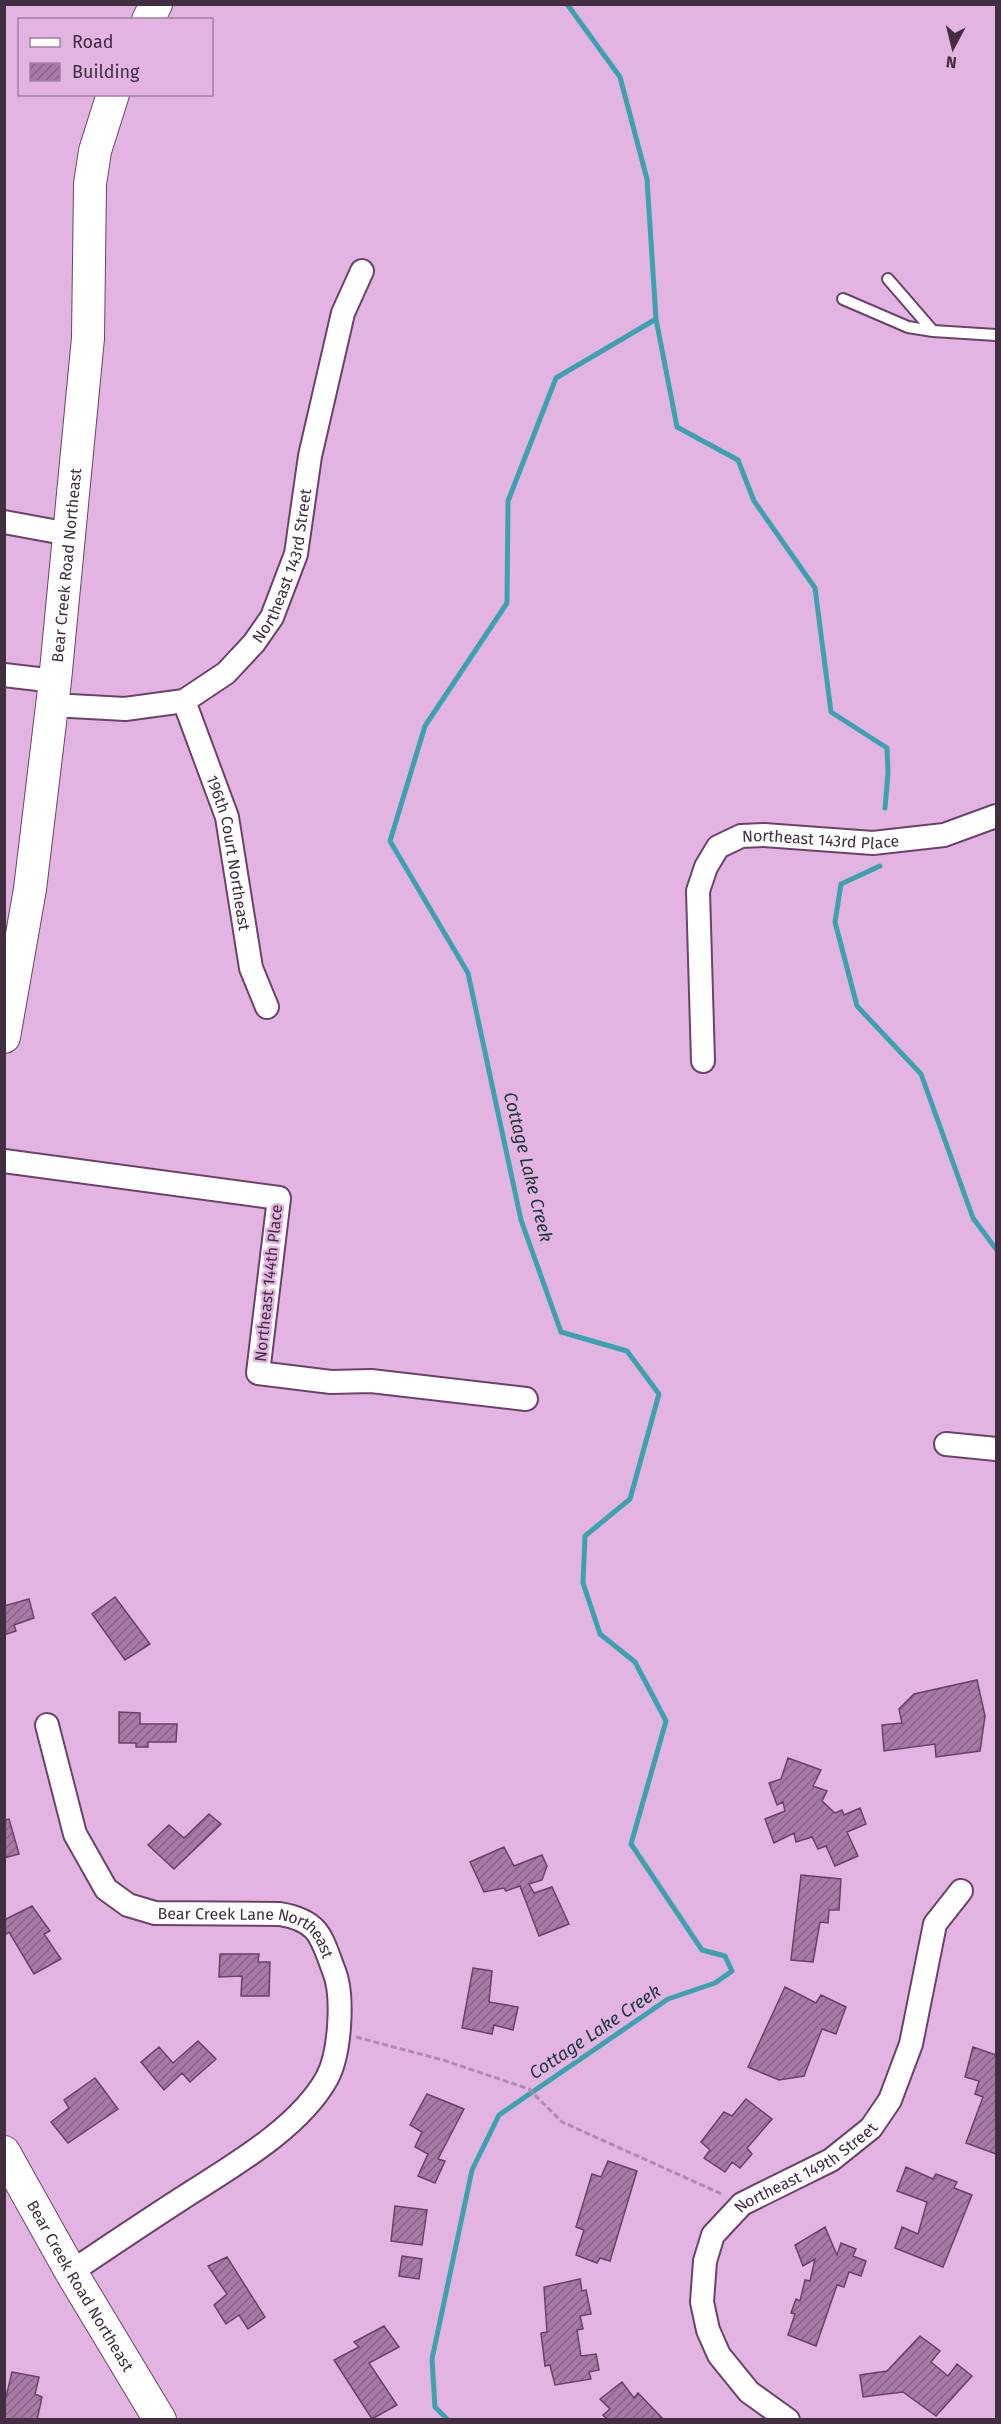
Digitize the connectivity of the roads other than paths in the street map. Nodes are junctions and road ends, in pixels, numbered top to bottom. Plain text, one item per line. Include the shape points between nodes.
1 (156, 4) edge
2 (149, 18) edge
3 (112, 96) edge
4 (362, 271) dead end
5 (888, 279) dead end
6 (843, 299) dead end
7 (933, 331) junction
8 (996, 334) edge
9 (4, 522) edge
10 (69, 534) junction
11 (4, 675) edge
12 (54, 693) junction
13 (184, 701) junction
14 (996, 816) edge
15 (267, 1007) dead end
16 (4, 1037) edge
17 (703, 1061) dead end
18 (4, 1161) edge
19 (526, 1399) dead end
20 (946, 1444) dead end
21 (996, 1449) edge
22 (46, 1725) dead end
23 (962, 1890) dead end
24 (4, 2152) edge
25 (71, 2272) junction
26 (160, 2420) edge
27 (788, 2420) edge

1 - 2 street
3 - 10 street, Bear Creek Road Northeast via 94,151 90,184 88,338
4 - 13 street, Northeast 143rd Street via 343,314 310,456 296,554 272,617 226,673
5 - 7 lane
6 - 7 lane via 908,327
7 - 8 lane
9 - 10 street
10 - 12 street, Bear Creek Road Northeast
11 - 12 street, Northeast 143rd Street
12 - 13 street, Northeast 143rd Street via 125,709
12 - 16 street, Bear Creek Road Northeast via 30,889
13 - 15 street, 196th Court Northeast via 227,817 251,968
14 - 17 street, Northeast 143rd Place via 944,835 873,843 741,836 718,848 698,891
18 - 19 street, Northeast 144th Place via 279,1198 258,1372
20 - 21 street
22 - 25 street, Bear Creek Lane Northeast via 75,1834 106,1889 128,1905 155,1913 300,1917 319,1933 337,1977 340,2033 328,2077 274,2137
23 - 27 street, Northeast 149th Street via 935,1924 911,2044 890,2100 871,2128 831,2160 742,2204 713,2235 705,2261 702,2302 708,2330 719,2355 749,2392
24 - 25 street, Bear Creek Road Northeast
25 - 26 street, Bear Creek Road Northeast

